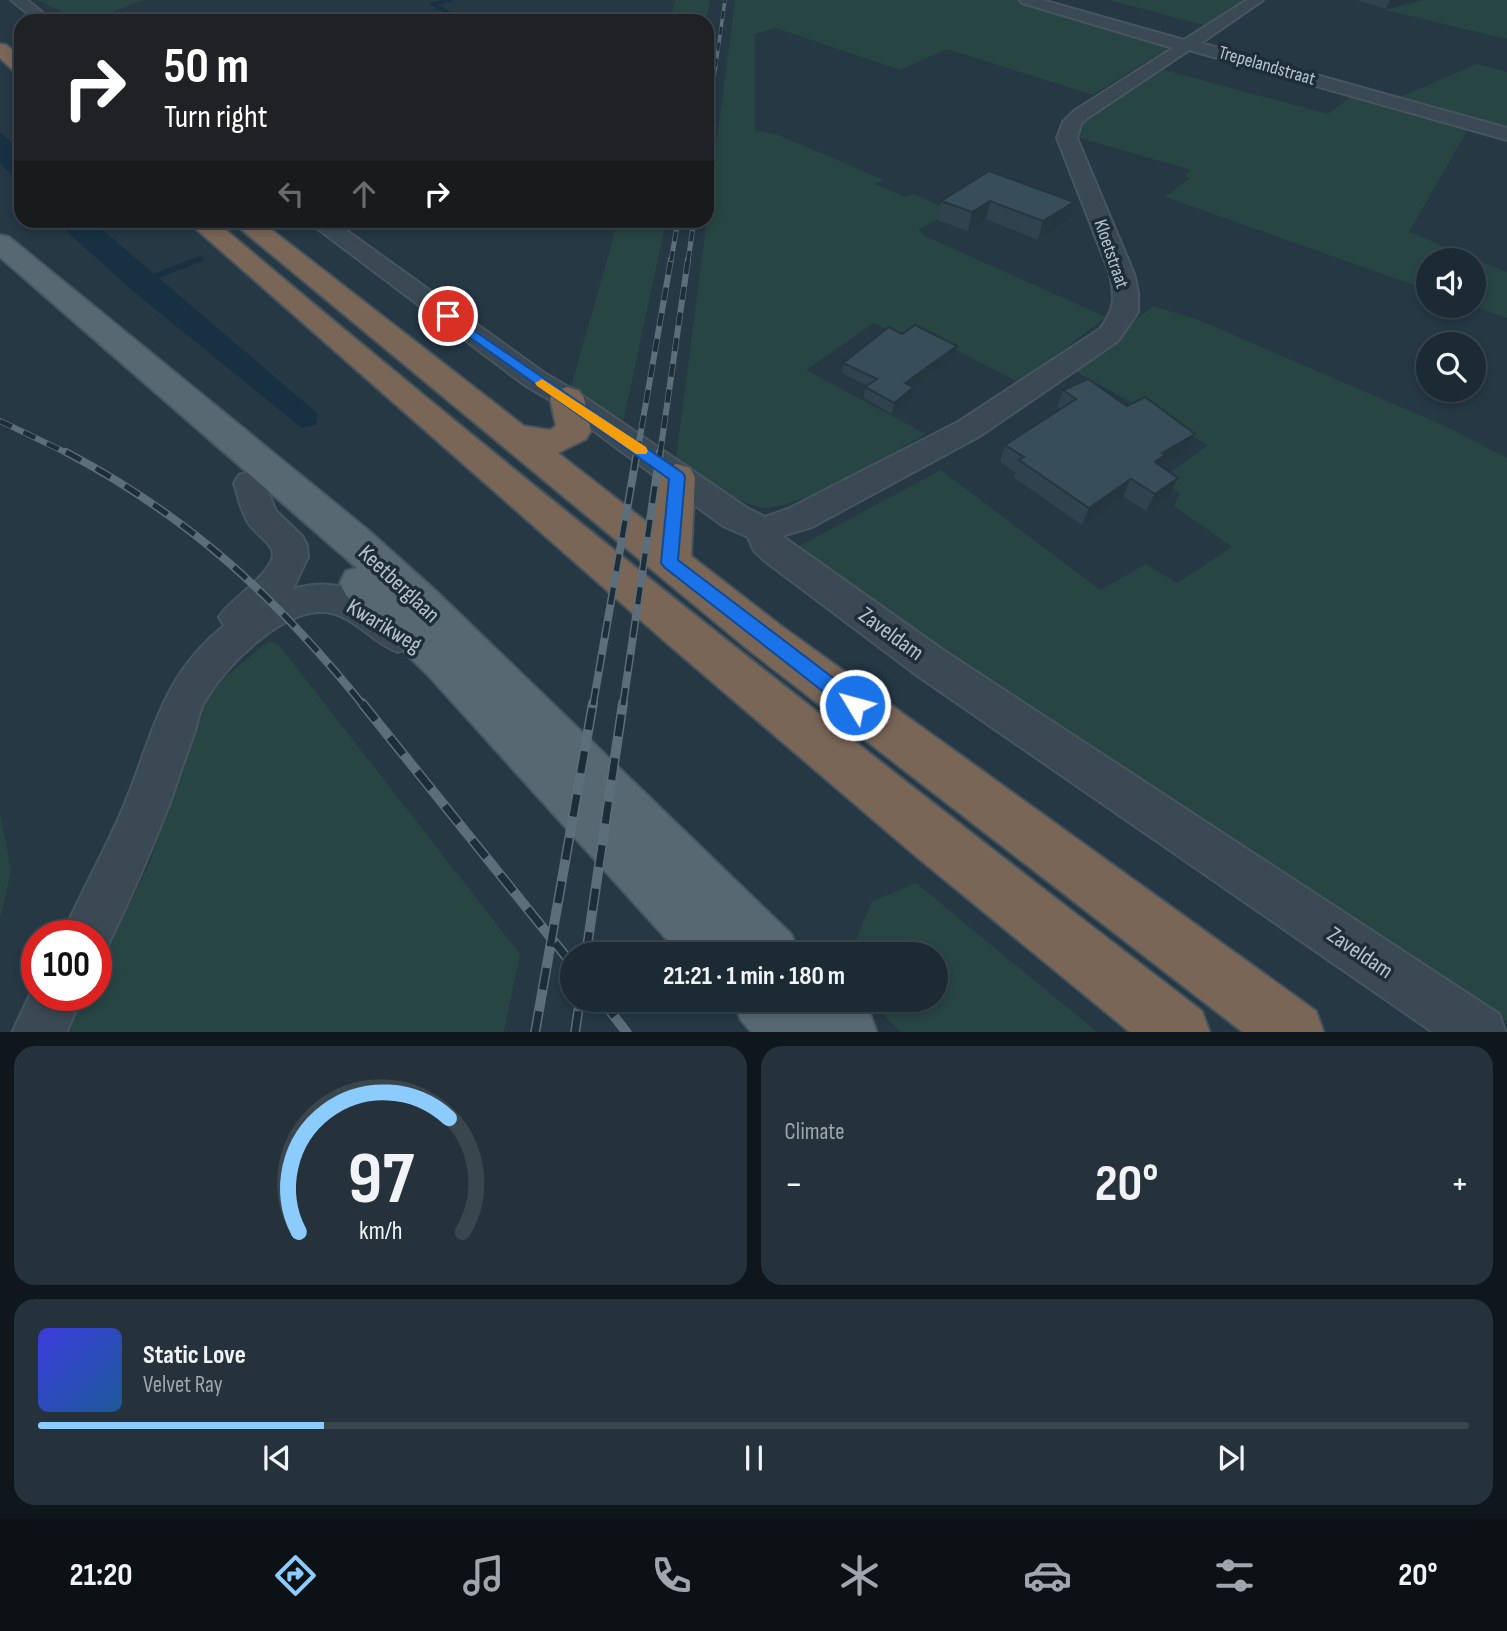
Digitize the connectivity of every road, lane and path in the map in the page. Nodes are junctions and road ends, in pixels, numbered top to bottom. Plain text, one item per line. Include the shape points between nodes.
1 (18, 0) edge
2 (1027, 0) edge
3 (1256, 0) edge
4 (37, 14) edge
5 (1187, 46) junction
6 (0, 49) edge
7 (14, 61) edge
8 (1507, 134) edge
9 (207, 228) edge
10 (252, 228) edge
11 (328, 228) edge
12 (0, 243) edge
13 (0, 266) edge
14 (567, 398) junction
15 (511, 436) junction
16 (677, 477) junction
17 (250, 483) junction
18 (762, 530) junction
19 (670, 563) junction
20 (443, 661) junction
21 (190, 690) junction
22 (95, 920) edge
23 (708, 942) edge
24 (759, 942) edge
25 (48, 1011) edge
26 (774, 1012) edge
27 (828, 1012) edge
28 (38, 1032) edge
29 (793, 1032) edge
30 (847, 1032) edge
31 (1180, 1032) edge
32 (1294, 1032) edge
33 (1480, 1032) edge

1 - 4 street
2 - 5 street, Trepelandstraat
3 - 5 street, Kloetstraat
5 - 8 street, Trepelandstraat
5 - 18 street, Kloetstraat via 1080,115 1068,129 1075,161 1126,292 1125,312 1109,335 969,429 800,518
6 - 7 highway
9 - 31 highway via 692,641
10 - 15 highway
11 - 14 street, Zaveldam
12 - 24 main road, Keetberglaan via 411,594
13 - 17 main road, Keetberglaan
14 - 15 highway via 574,431 555,442
14 - 16 street, Zaveldam
15 - 19 highway
16 - 18 street, Zaveldam
16 - 19 highway
17 - 20 main road, Keetberglaan
17 - 21 street, Kwarikweg via 262,517 290,545 291,557 278,583 217,638 203,657
18 - 33 street, Zaveldam via 766,542 778,553 929,662
19 - 32 highway
20 - 21 street, Kwarikweg via 381,627 343,599 325,597 298,602 252,625 206,667
20 - 23 main road, Keetberglaan
21 - 22 street, Kwarikweg via 123,864
25 - 28 street
26 - 29 main road
27 - 30 main road

